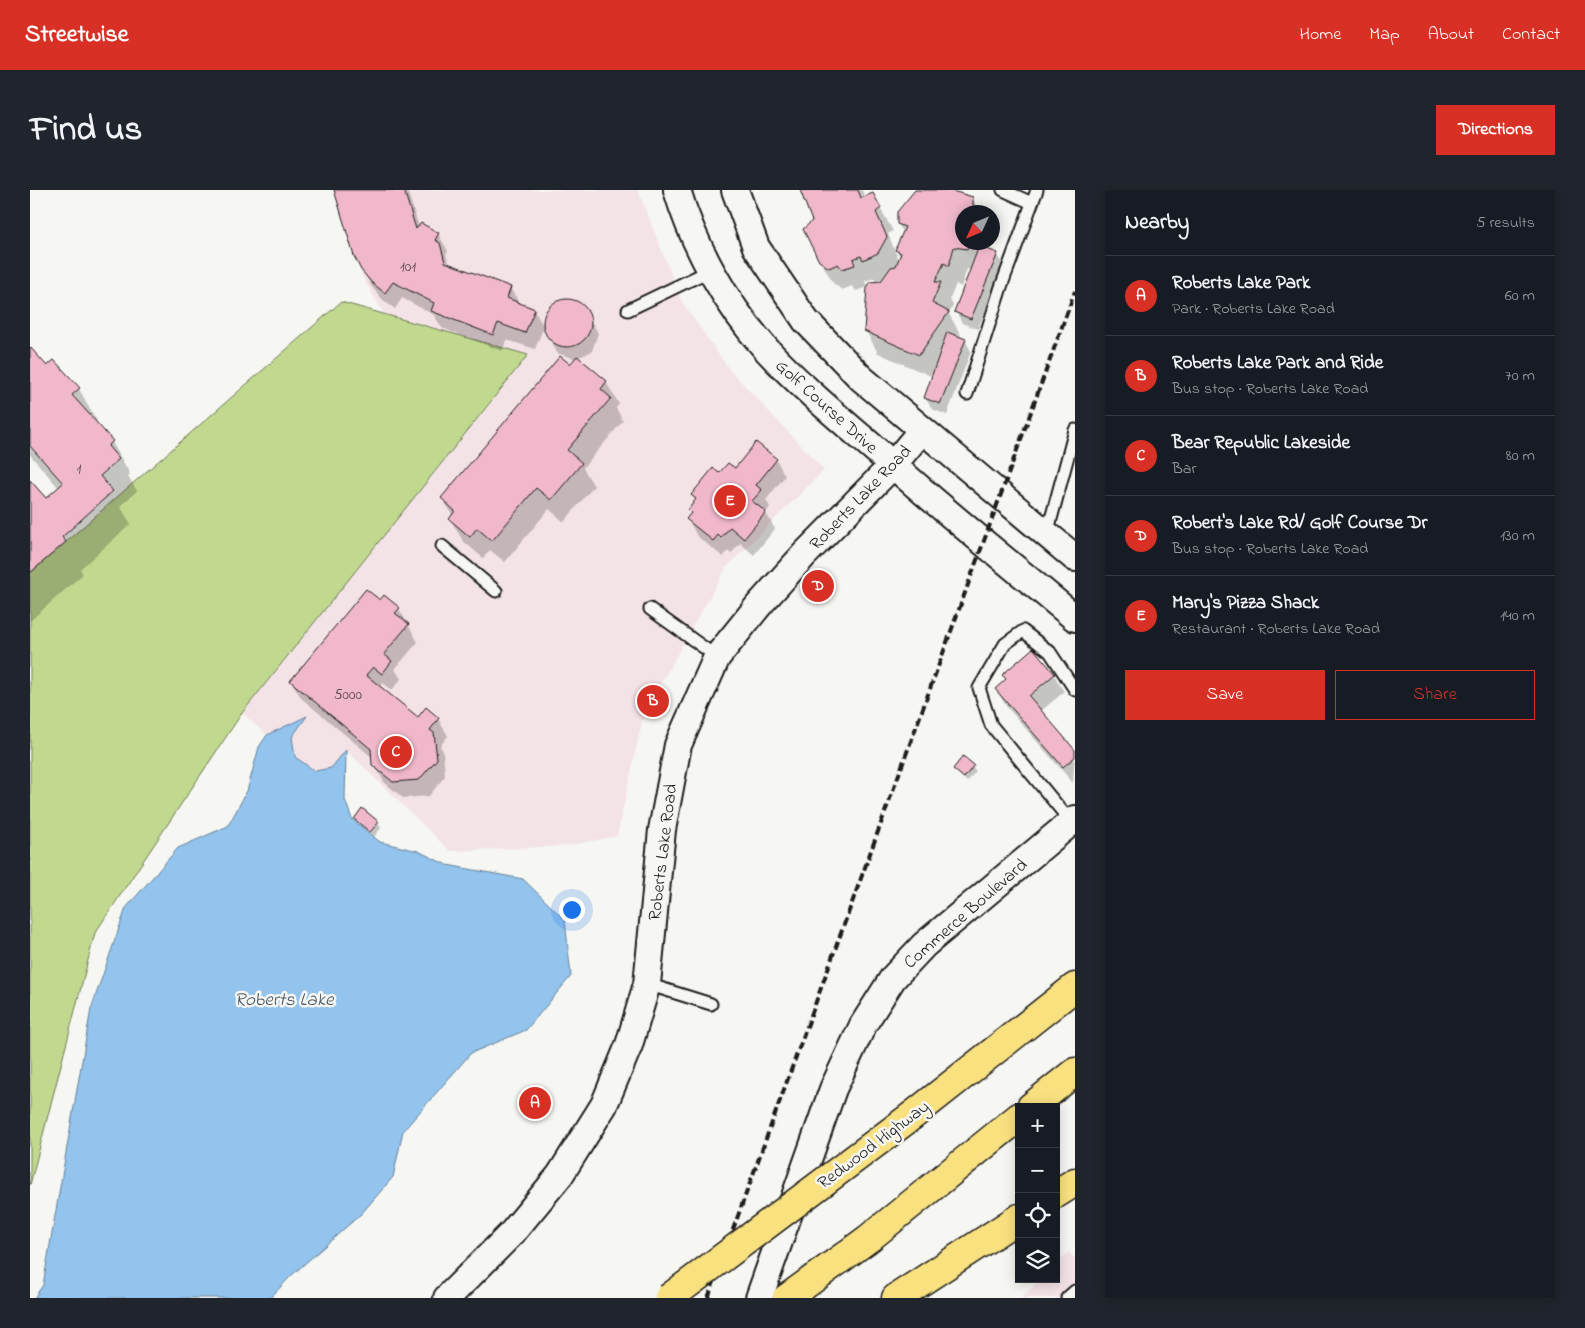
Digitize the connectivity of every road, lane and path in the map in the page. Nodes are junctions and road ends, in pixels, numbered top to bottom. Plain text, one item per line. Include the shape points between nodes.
1 (677, 190) edge
2 (735, 190) edge
3 (1003, 190) edge
4 (1037, 190) edge
5 (1032, 203) junction
6 (711, 270) junction
7 (628, 310) dead end
8 (967, 394) dead end
9 (922, 430) junction
10 (1075, 430) edge
11 (893, 465) junction
12 (1047, 534) junction
13 (442, 546) dead end
14 (1075, 558) edge
15 (496, 591) dead end
16 (650, 609) dead end
17 (1075, 618) edge
18 (717, 657) junction
19 (1075, 690) edge
20 (1073, 820) edge
21 (648, 984) junction
22 (1070, 990) edge
23 (711, 1004) dead end
24 (1075, 1072) edge
25 (1037, 1103) edge
26 (1015, 1120) edge
27 (1075, 1182) edge
28 (1058, 1193) edge
29 (1015, 1221) edge
30 (1075, 1291) edge
31 (447, 1298) edge
32 (669, 1298) edge
33 (759, 1298) edge
34 (787, 1298) edge
35 (896, 1298) edge
36 (1067, 1298) edge

1 - 6 street, Golf Course Drive
2 - 9 street via 756,248 806,321 861,378
3 - 5 lane
4 - 5 lane
5 - 8 lane
6 - 7 lane
6 - 11 street, Golf Course Drive via 737,312 767,350 827,410
9 - 11 street, Roberts Lake Road
9 - 12 street
10 - 12 lane
11 - 17 street, Golf Course Drive via 982,544
11 - 18 street, Roberts Lake Road via 804,555
12 - 14 street
13 - 15 lane
16 - 18 lane
18 - 21 street, Roberts Lake Road via 678,745 662,830
19 - 20 lane via 1050,652 1023,631 1005,644 979,688 991,725
20 - 33 street, Commerce Boulevard via 924,945 893,978 863,1025 833,1089
21 - 23 lane
21 - 31 street, Roberts Lake Road via 630,1046 604,1105 560,1175 512,1232
22 - 32 highway, Redwood Highway, bridge via 913,1115
24 - 25 highway
26 - 34 highway via 868,1239
27 - 28 highway
29 - 35 highway
30 - 36 lane

